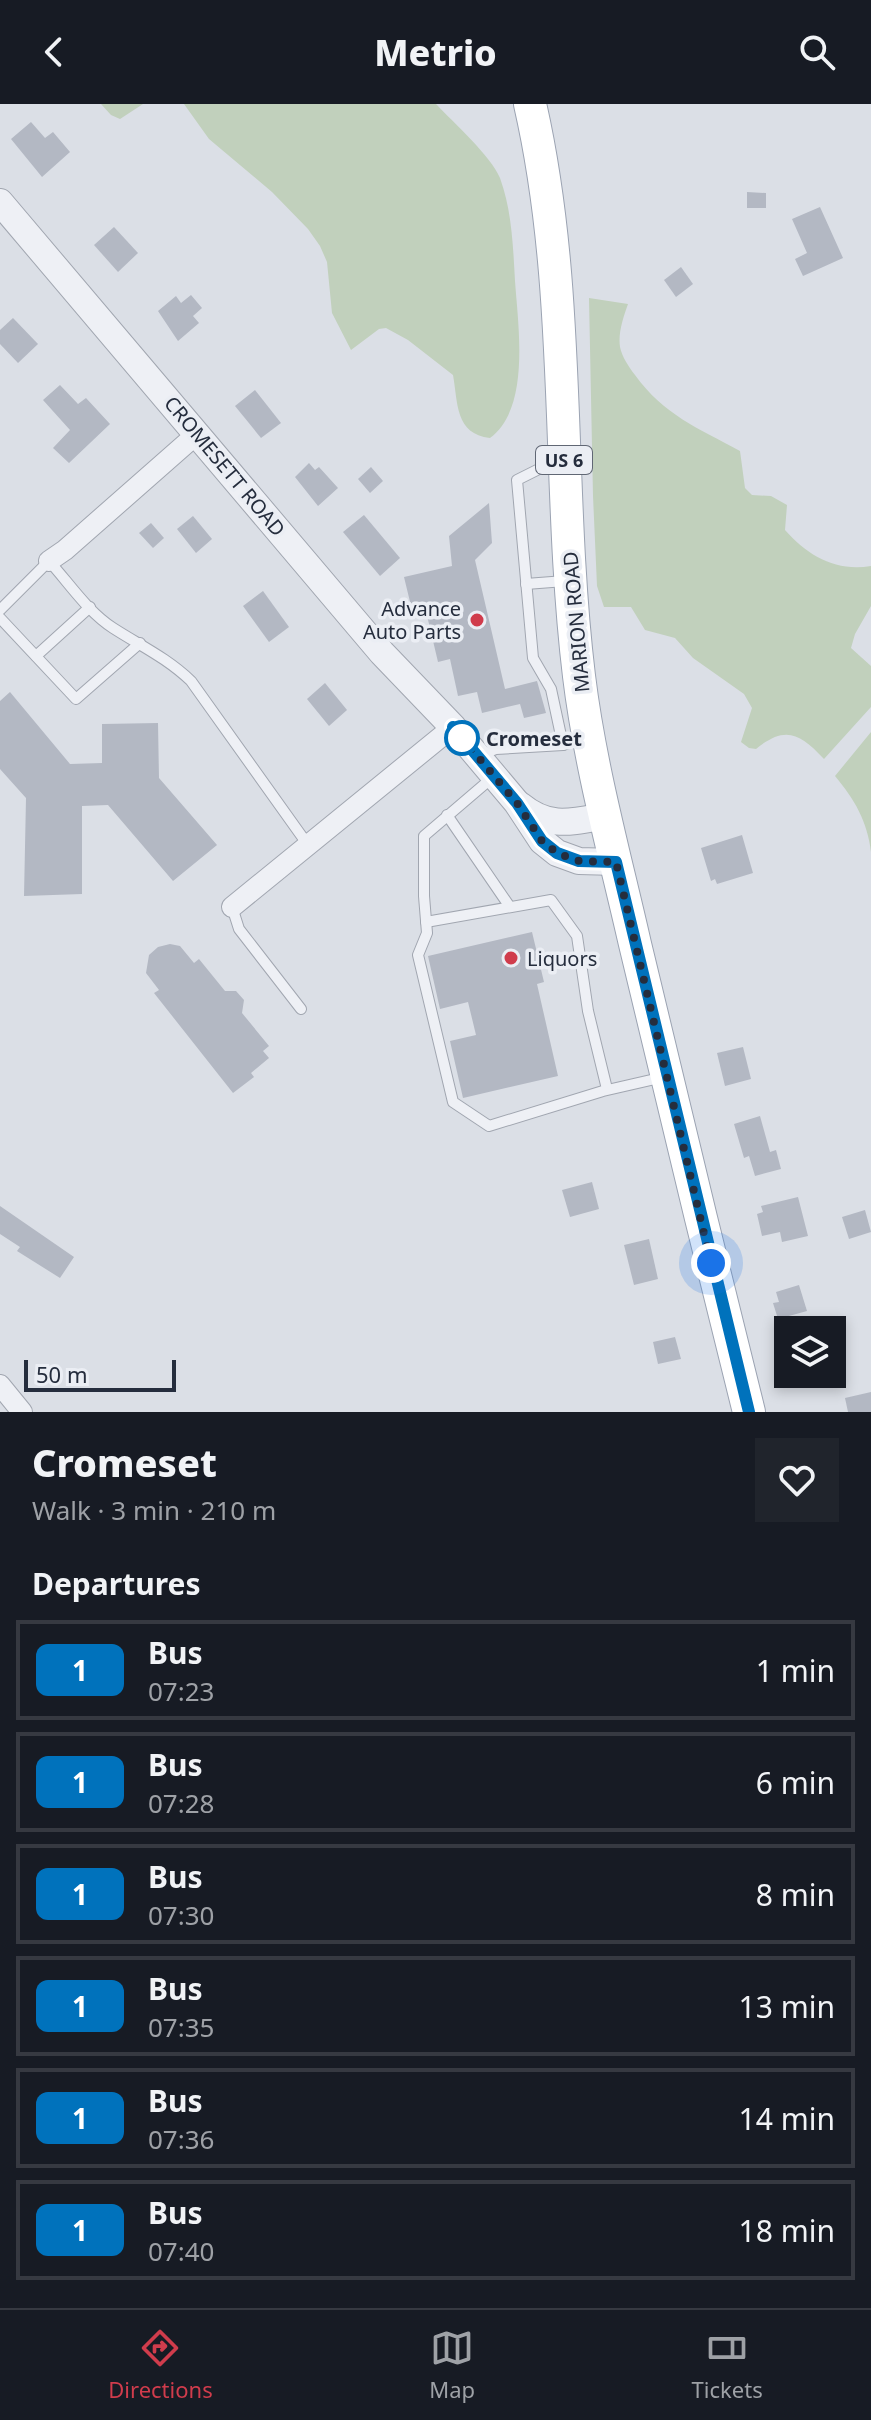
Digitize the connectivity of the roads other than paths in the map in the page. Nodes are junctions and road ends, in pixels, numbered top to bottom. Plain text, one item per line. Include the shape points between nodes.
1 (530, 104) edge
2 (0, 202) edge
3 (198, 433) junction
4 (564, 456) junction
5 (49, 561) junction
6 (571, 581) junction
7 (526, 584) junction
8 (90, 607) junction
9 (0, 610) edge
10 (0, 618) edge
11 (140, 643) junction
12 (36, 656) junction
13 (453, 727) junction
14 (576, 741) junction
15 (486, 766) junction
16 (517, 803) junction
17 (447, 815) junction
18 (605, 816) junction
19 (308, 845) junction
20 (616, 862) junction
21 (232, 907) joint
22 (510, 907) junction
23 (426, 922) junction
24 (301, 1009) dead end
25 (667, 1077) junction
26 (607, 1089) junction
27 (0, 1385) edge
28 (22, 1412) edge
29 (749, 1412) edge

1 - 4 main road, MARION ROAD / US 6 via 550,210
2 - 3 street, CROMESETT ROAD
3 - 5 street
3 - 13 street, CROMESETT ROAD via 382,653
4 - 6 main road, MARION ROAD / US 6
4 - 7 lane via 517,480
5 - 8 lane
5 - 9 lane
6 - 7 lane
6 - 14 main road, MARION ROAD / US 6 via 579,678
7 - 14 lane via 533,658
8 - 11 lane via 112,628
8 - 12 lane
10 - 12 lane
11 - 12 lane via 76,699
11 - 19 lane via 191,681
13 - 15 street, CROMESETT ROAD
13 - 19 street
14 - 15 lane via 496,749
14 - 18 main road, MARION ROAD / US 6
15 - 16 street, CROMESETT ROAD
15 - 17 lane
16 - 18 street via 543,820 569,823
16 - 20 street via 542,841 557,853 579,861
17 - 22 lane
17 - 23 lane via 424,836
18 - 20 main road, MARION ROAD / US 6
19 - 21 street
20 - 25 main road, MARION ROAD / US 6
21 - 24 lane via 239,929
22 - 23 lane
22 - 26 lane via 551,900 577,936
23 - 26 lane via 418,955 453,1102 489,1126
25 - 26 lane
25 - 29 main road, MARION ROAD / US 6
27 - 28 street

